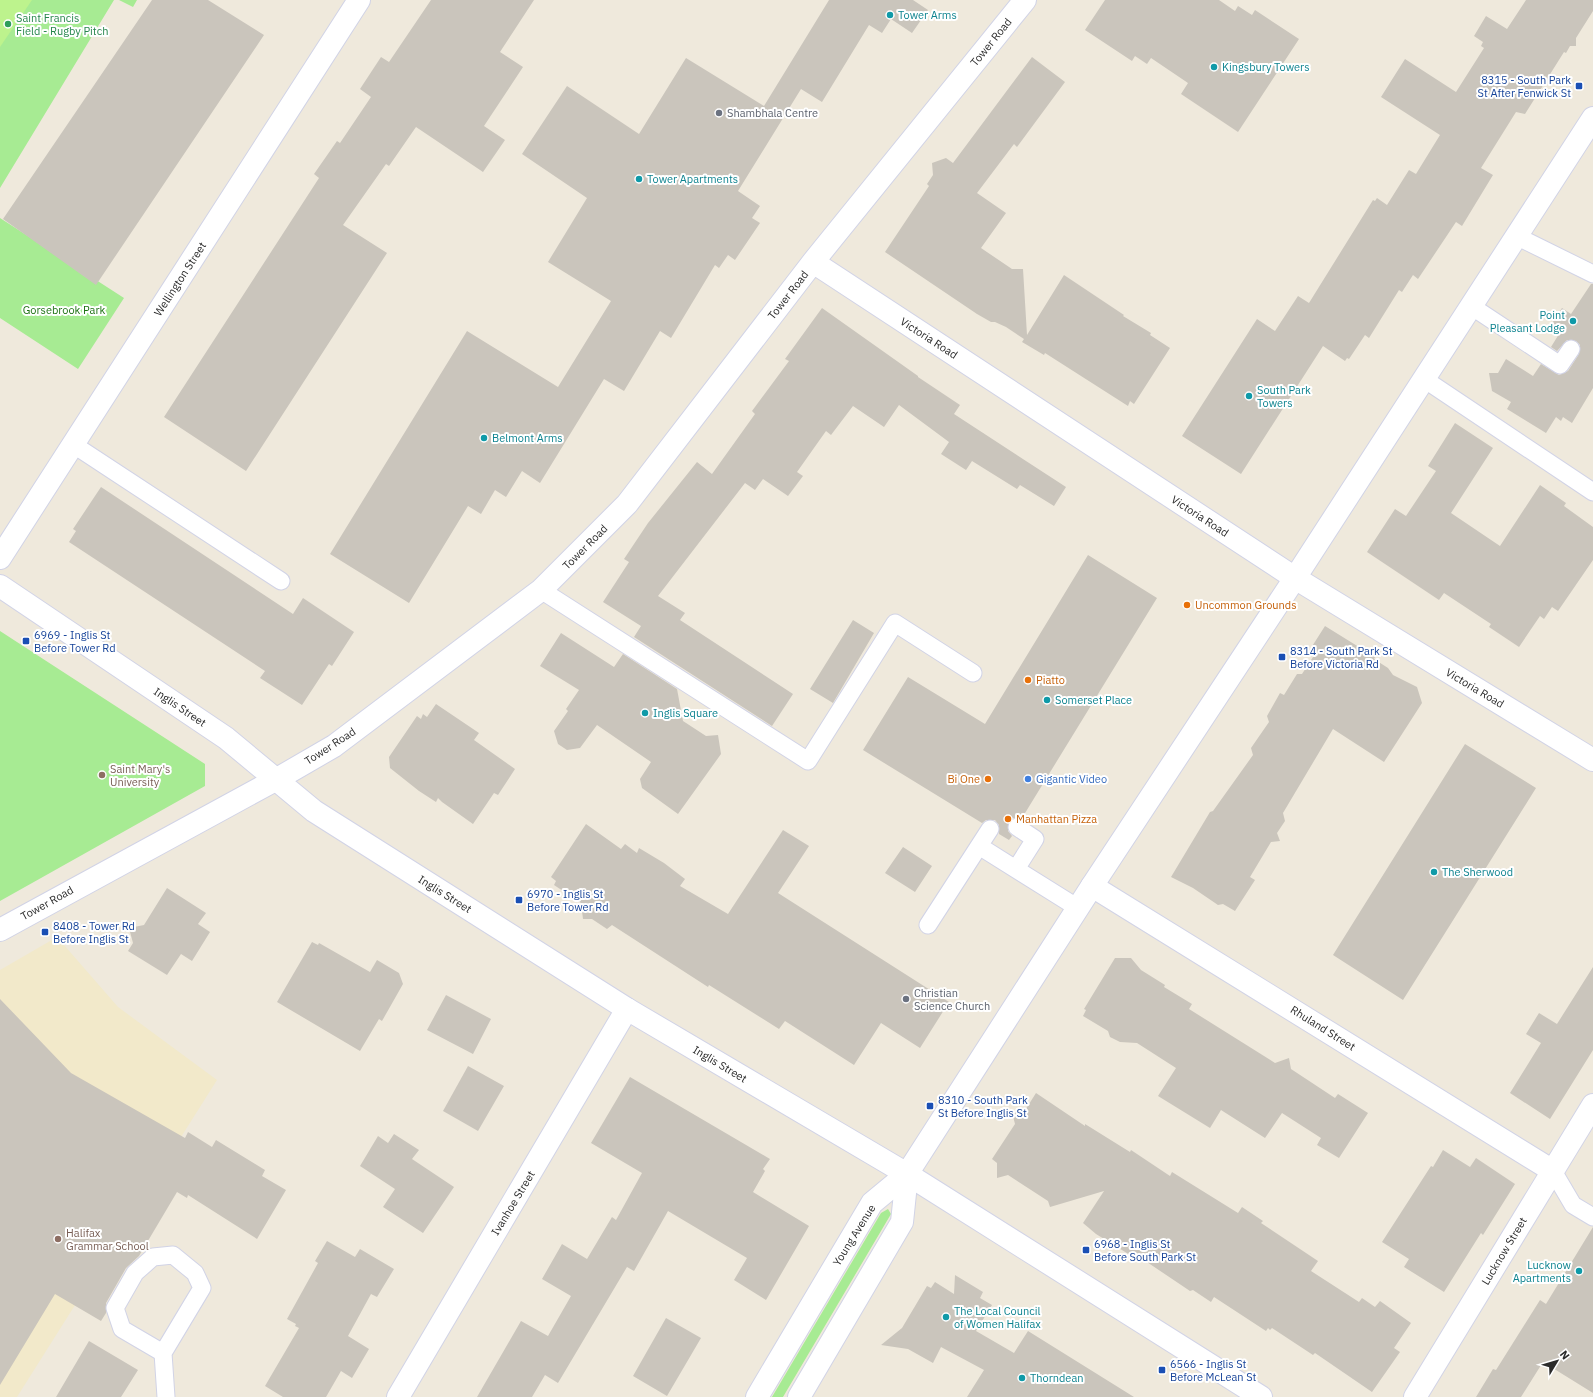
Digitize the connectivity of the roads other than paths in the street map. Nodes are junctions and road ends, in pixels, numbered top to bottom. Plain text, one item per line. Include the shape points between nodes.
1 (359, 0) edge
2 (1025, 0) edge
3 (1593, 118) edge
4 (1516, 236) junction
5 (813, 262) junction
6 (1593, 274) edge
7 (1471, 306) junction
8 (1571, 349) dead end
9 (1424, 379) junction
10 (74, 445) junction
11 (1593, 492) edge
12 (0, 558) edge
13 (1295, 578) junction
14 (282, 581) dead end
15 (0, 586) edge
16 (541, 590) junction
17 (973, 673) dead end
18 (1593, 760) edge
19 (277, 779) junction
20 (1017, 827) dead end
21 (990, 829) dead end
22 (979, 846) junction
23 (1016, 870) junction
24 (1092, 886) junction
25 (1078, 908) junction
26 (928, 925) dead end
27 (0, 930) edge
28 (627, 1009) junction
29 (1593, 1105) edge
30 (1553, 1171) junction
31 (907, 1174) junction
32 (1593, 1217) edge
33 (163, 1353) junction
34 (166, 1397) edge
35 (398, 1397) edge
36 (757, 1397) edge
37 (799, 1397) edge
38 (1261, 1397) edge
39 (1415, 1397) edge

1 - 10 street, Wellington Street
2 - 5 street, Tower Road
3 - 4 street
4 - 6 lane
4 - 7 street
5 - 13 street, Victoria Road
5 - 16 street, Tower Road via 627,504
7 - 8 lane via 1560,365
7 - 9 street
9 - 11 lane
9 - 13 street
10 - 12 street, Wellington Street
10 - 14 lane
13 - 18 street, Victoria Road
13 - 24 street
15 - 19 street, Inglis Street via 226,738
16 - 17 lane via 808,761 895,623
16 - 19 street, Tower Road via 334,746
19 - 27 street, Tower Road
19 - 28 street, Inglis Street via 314,811
20 - 23 lane via 1035,839
21 - 22 lane
22 - 23 lane
22 - 26 lane
23 - 25 lane
24 - 25 street
24 - 30 street, Rhuland Street
25 - 31 street
28 - 31 street, Inglis Street
28 - 35 street, Ivanhoe Street
29 - 30 street, Lucknow Street
30 - 32 lane via 1573,1205
30 - 39 street, Lucknow Street
31 - 36 street, Young Avenue via 872,1203
31 - 37 street via 902,1222
31 - 38 street, Inglis Street
33 - 33 lane via 202,1288 195,1273 173,1255 153,1257 135,1273 115,1308 122,1329
33 - 34 lane

